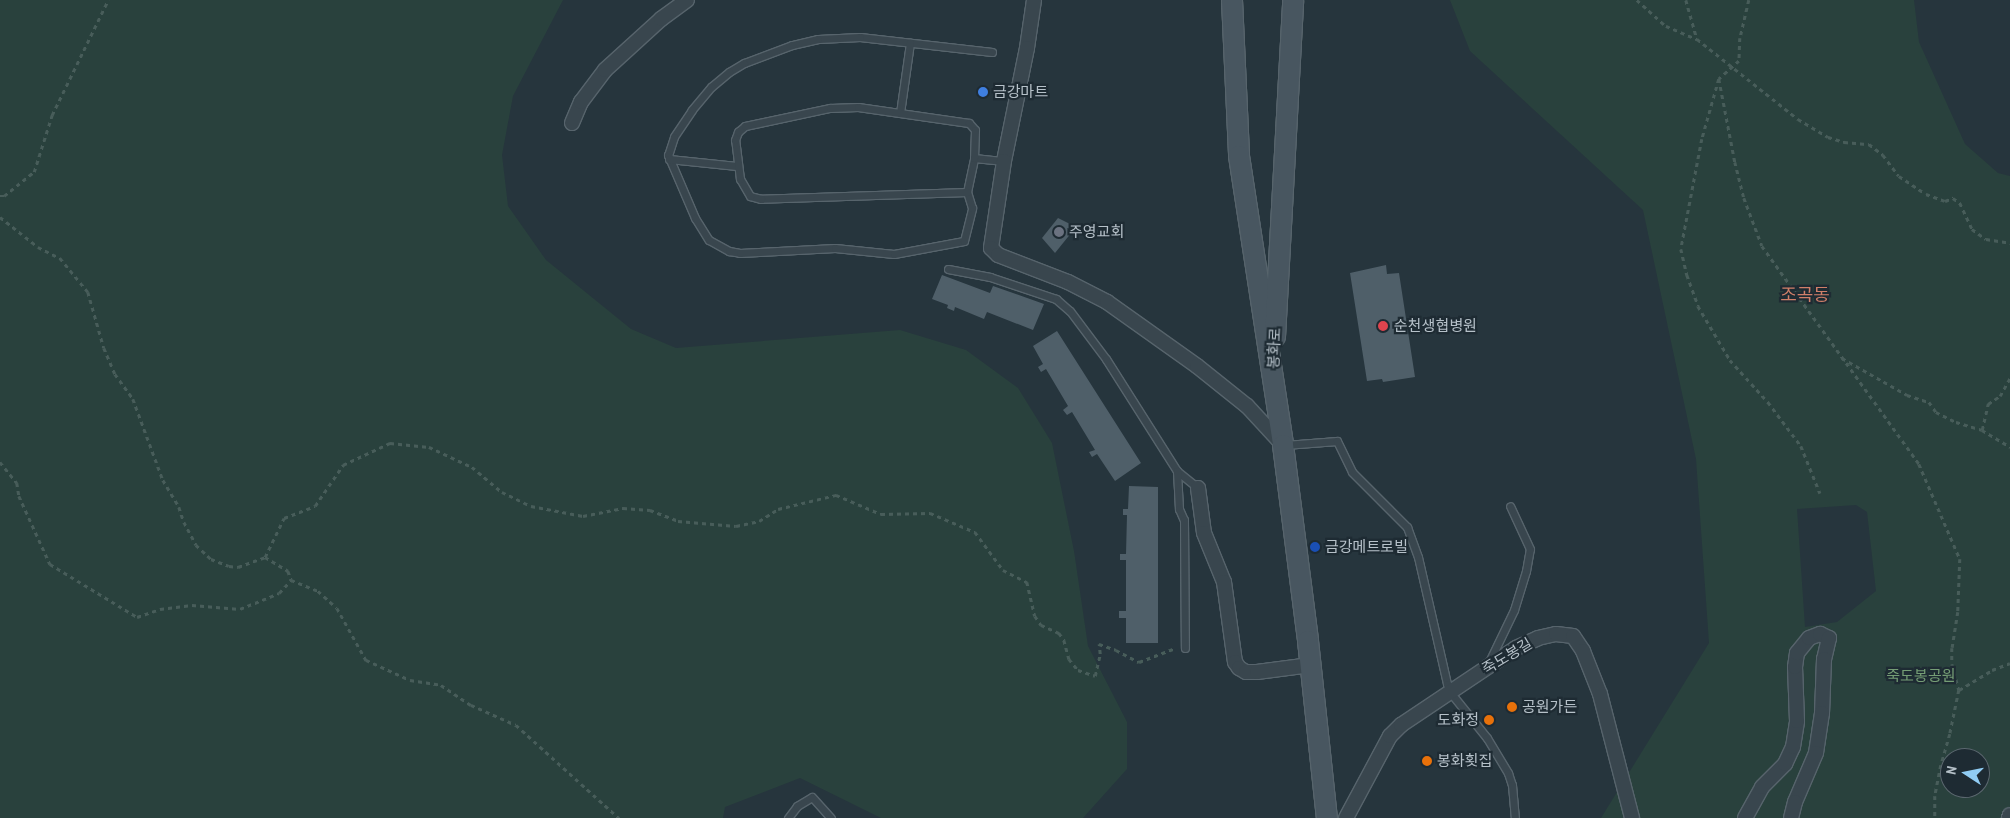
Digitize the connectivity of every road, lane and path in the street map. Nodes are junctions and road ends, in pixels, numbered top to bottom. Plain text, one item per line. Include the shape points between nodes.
1 (108, 0) edge
2 (687, 0) edge
3 (1034, 0) edge
4 (1232, 0) edge
5 (1293, 0) edge
6 (1636, 0) edge
7 (1686, 0) edge
8 (1749, 0) edge
9 (1698, 39) junction
10 (910, 43) junction
11 (992, 52) dead end
12 (1731, 67) junction
13 (1719, 79) junction
14 (900, 113) junction
15 (572, 123) dead end
16 (974, 158) junction
17 (669, 159) junction
18 (1004, 162) junction
19 (737, 166) junction
20 (967, 192) junction
21 (0, 196) edge
22 (0, 217) edge
23 (2010, 243) edge
24 (948, 269) dead end
25 (1841, 357) junction
26 (1273, 377) junction
27 (2010, 378) edge
28 (1982, 430) junction
29 (1283, 445) junction
30 (2010, 447) edge
31 (0, 462) edge
32 (1177, 471) junction
33 (1198, 488) joint
34 (1820, 493) dead end
35 (1510, 506) dead end
36 (265, 557) junction
37 (291, 580) junction
38 (1185, 646) joint
39 (2010, 663) edge
40 (1311, 665) junction
41 (1488, 667) junction
42 (1959, 690) junction
43 (1450, 692) junction
44 (620, 818) edge
45 (788, 818) edge
46 (831, 818) edge
47 (1327, 818) edge
48 (1346, 818) edge
49 (1515, 818) edge
50 (1632, 818) edge
51 (1744, 818) edge
52 (1792, 818) edge
53 (1935, 818) edge

1 - 21 path via 56,107 34,172
2 - 15 street via 605,70 581,102
3 - 18 street
4 - 26 main road, 봉화로 via 1239,156
5 - 26 main road, 봉화로
6 - 9 path via 1666,26
7 - 9 path
8 - 12 path via 1738,61
9 - 12 path
10 - 11 lane
10 - 14 lane
10 - 17 lane via 860,37 818,39 772,51 744,63 711,87 692,110 674,137
12 - 13 path
12 - 23 path via 1798,119 1828,137 1868,144 1899,176 1926,194 1944,201 1953,198 1960,203 1972,229 1986,239
13 - 25 path via 1744,198 1762,246
13 - 34 path via 1702,139 1681,249 1687,275 1698,306 1730,360 1768,402 1801,446
14 - 16 lane via 969,123 975,130
14 - 19 lane via 858,107 830,108 746,126 738,132 736,140
16 - 18 lane
16 - 20 lane
17 - 19 lane
17 - 20 lane via 695,218 709,240 740,253 835,248 894,254 964,241 972,208
18 - 29 street via 991,248 998,255 1068,282 1107,302 1247,406
19 - 20 lane via 750,196 761,199
22 - 36 path via 38,247 60,258 88,292 115,374 134,399 163,480 196,544 211,559 229,566 238,567
24 - 32 lane via 990,277 1056,299 1070,311 1106,359
25 - 28 path via 1907,395 1929,402 1936,412
25 - 42 path via 1919,464 1960,559 1958,612 1952,648 1952,664
26 - 29 main road
27 - 28 path via 2000,396 1988,404
28 - 30 path
29 - 40 main road
29 - 43 lane via 1337,441 1352,472 1407,527 1418,557 1442,671
31 - 37 path via 17,483 19,496 50,564 136,617 160,609 192,605 240,609 279,592
32 - 33 lane
32 - 38 lane via 1179,509 1184,520
33 - 40 street via 1204,533 1224,582 1235,662 1246,672
35 - 41 lane via 1530,550 1514,610
36 - 37 path via 288,571
36 - 38 path via 284,518 315,506 343,465 390,442 429,447 472,467 502,492 531,506 583,516 623,508 650,510 678,521 736,526 759,521 778,509 836,494 881,514 930,513 975,532 1003,570 1027,582 1035,616 1041,625 1059,633 1069,659 1078,670 1095,676 1099,644 1139,662
37 - 44 path via 318,591 337,608 366,660 410,680 441,685 471,705 516,724
39 - 42 path
40 - 47 main road
41 - 43 street, 죽도봉길
41 - 50 street, 죽도봉길 via 1538,638 1556,634 1574,636 1600,694
42 - 53 path via 1940,764
43 - 48 street, 죽도봉길 via 1390,736
43 - 49 lane via 1487,738 1508,773
45 - 46 lane via 797,806 812,797
51 - 52 street via 1762,787 1785,764 1793,747 1797,721 1797,652 1809,638 1820,634 1829,638 1824,659 1822,713 1816,753 1794,802

